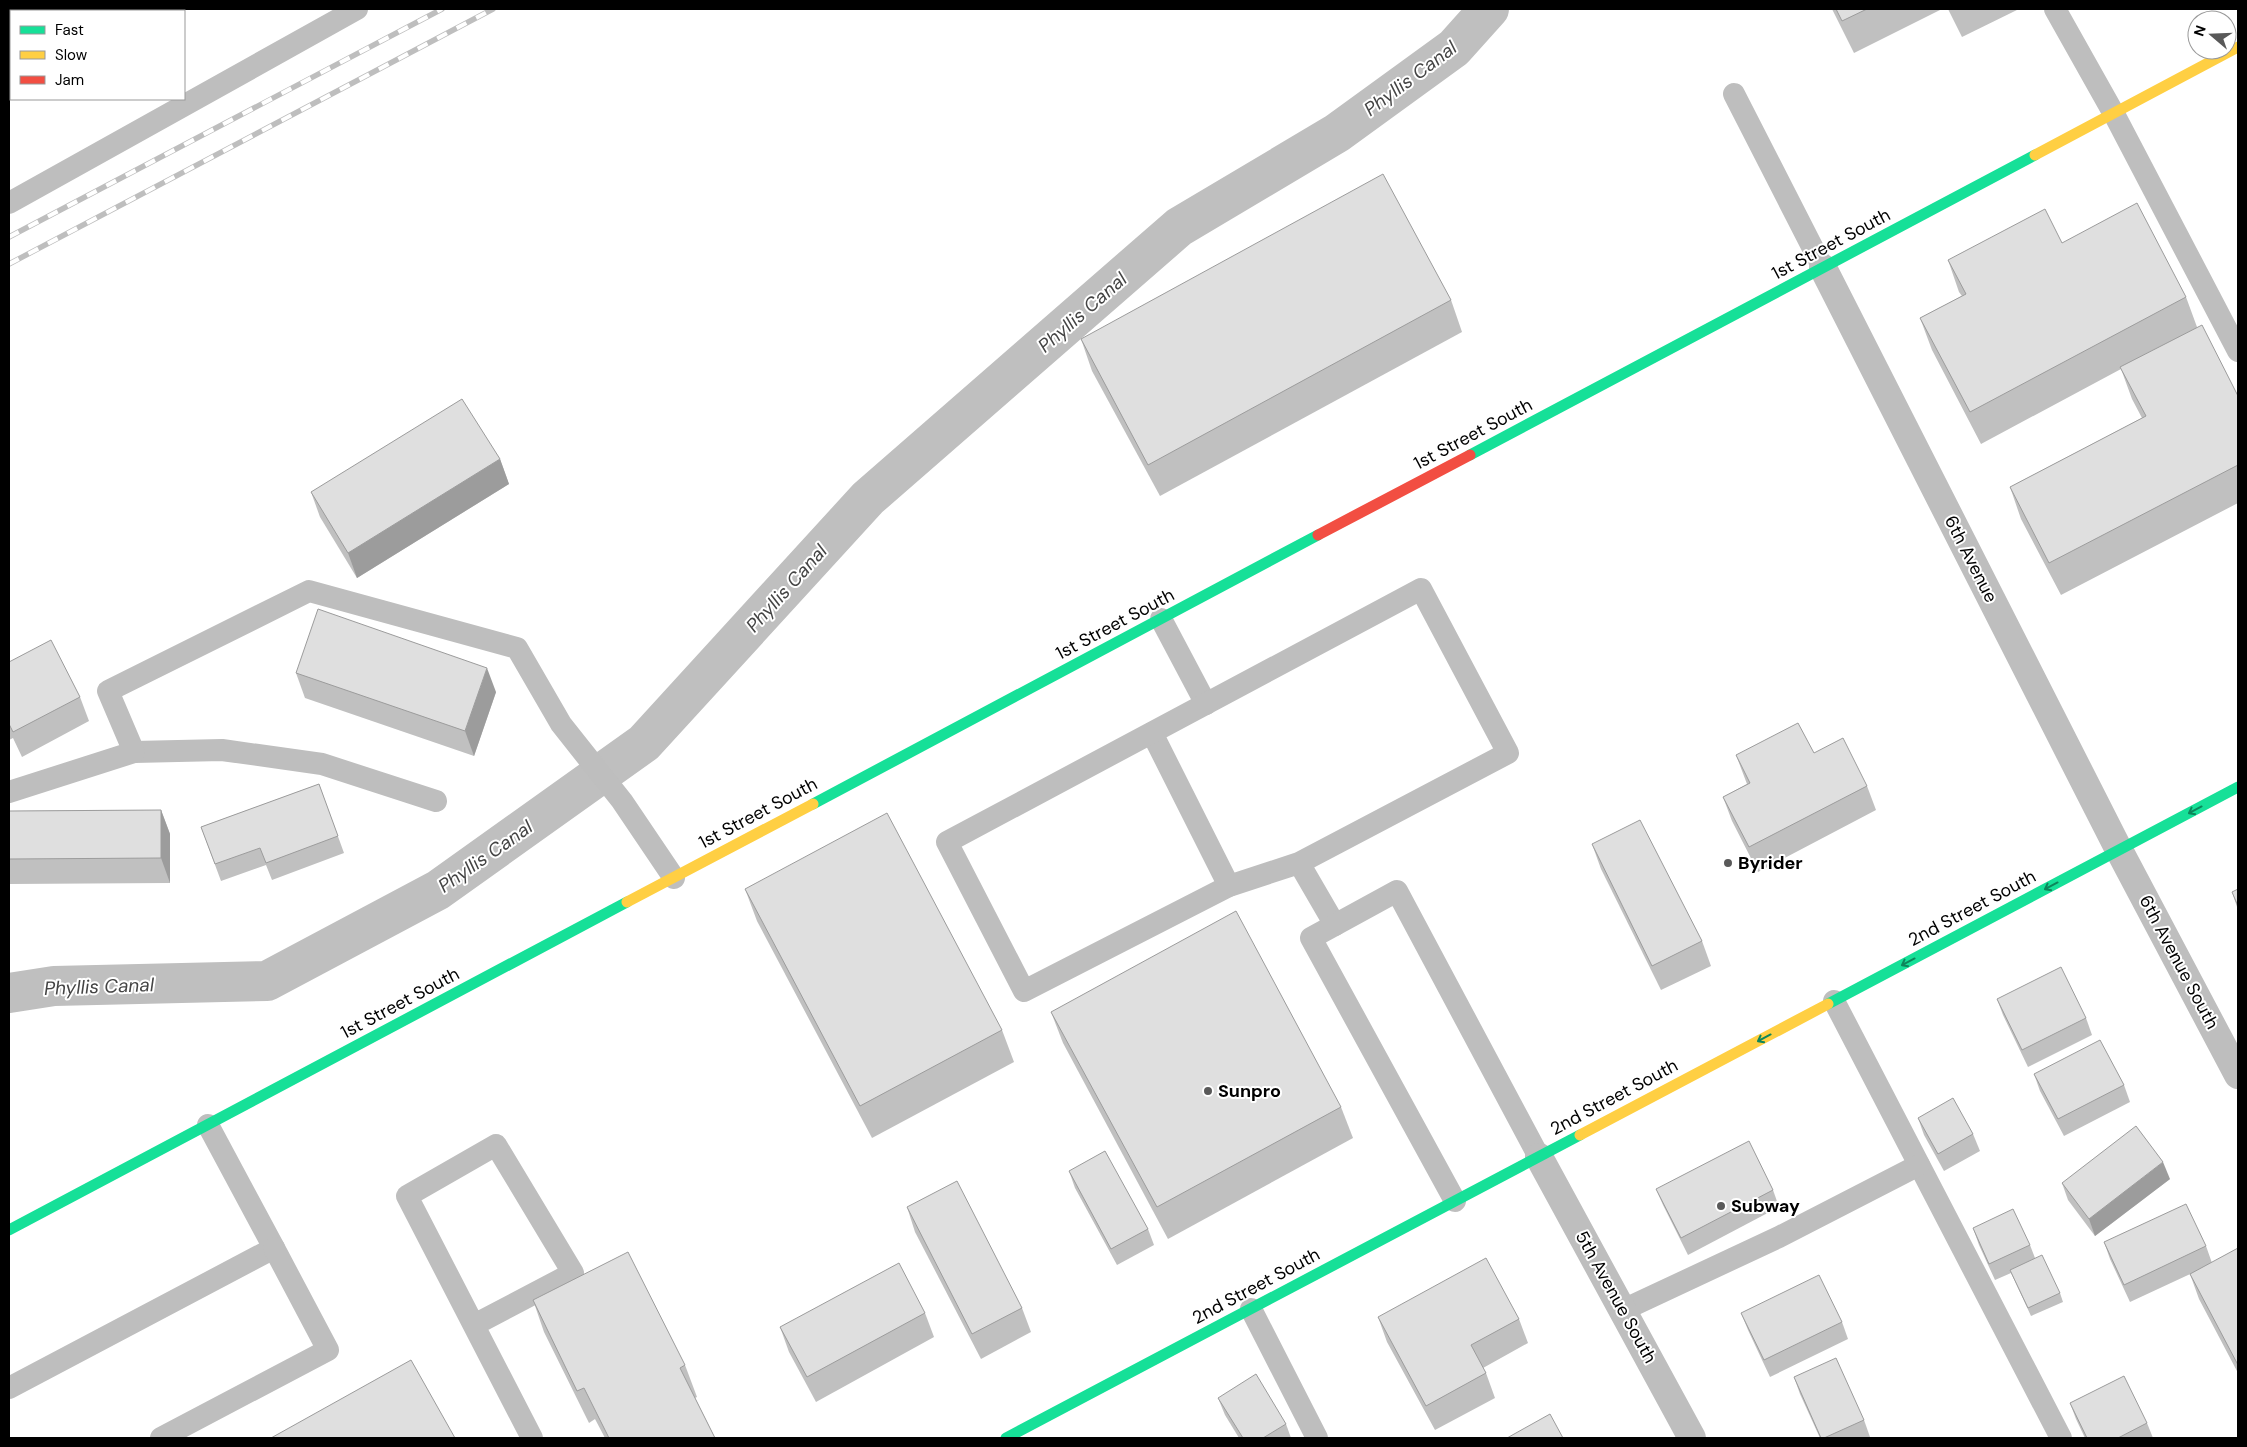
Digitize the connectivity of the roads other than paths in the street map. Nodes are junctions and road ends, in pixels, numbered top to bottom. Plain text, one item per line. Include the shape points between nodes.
1 (357, 9) edge
2 (2055, 9) edge
3 (2238, 47) edge
4 (1734, 94) dead end
5 (2114, 114) junction
6 (9, 203) edge
7 (1823, 268) junction
8 (2238, 351) edge
9 (1161, 619) junction
10 (1206, 704) junction
11 (1152, 733) junction
12 (134, 752) junction
13 (2238, 787) edge
14 (9, 792) edge
15 (436, 801) dead end
16 (2119, 850) junction
17 (1299, 863) junction
18 (674, 878) junction
19 (1230, 886) junction
20 (1335, 925) junction
21 (1834, 1001) junction
22 (2238, 1075) edge
23 (208, 1125) junction
24 (1539, 1157) junction
25 (1919, 1164) junction
26 (1455, 1201) junction
27 (9, 1230) edge
28 (274, 1248) junction
29 (1251, 1309) junction
30 (1623, 1310) junction
31 (474, 1325) junction
32 (9, 1388) edge
33 (161, 1438) edge
34 (532, 1438) edge
35 (1006, 1438) edge
36 (1316, 1438) edge
37 (1692, 1438) edge
38 (2062, 1438) edge

1 - 6 lane
2 - 5 lane
3 - 5 street, 1st Street South
4 - 7 lane
5 - 7 street, 1st Street South
5 - 8 lane
7 - 9 street, 1st Street South
7 - 16 street, 6th Avenue
9 - 10 lane
9 - 18 street, 1st Street South
10 - 11 lane
10 - 17 lane via 1422,589 1508,753
11 - 19 lane
11 - 19 lane via 947,842 1024,991
12 - 14 lane
12 - 15 lane via 222,750 322,764
12 - 18 lane via 108,690 309,592 517,648 561,724 622,801
13 -> 16 street, 2nd Street South
16 -> 21 street, 2nd Street South
16 - 22 street, 6th Avenue South
17 - 19 lane
17 - 20 lane
18 - 23 street, 1st Street South
20 - 24 lane via 1397,891
20 - 26 lane via 1311,938
21 -> 24 street, 2nd Street South
21 - 25 lane
23 - 27 street, 1st Street South
23 - 28 lane
24 - 26 street, 2nd Street South
24 - 30 street, 5th Avenue South
25 - 30 lane via 1779,1237
25 - 38 lane
26 - 29 street, 2nd Street South
28 - 32 lane
28 - 33 lane via 328,1350
29 - 35 street, 2nd Street South
29 - 36 lane
30 - 37 street, 5th Avenue South
31 - 31 lane via 407,1196 496,1145 573,1273
31 - 34 lane

